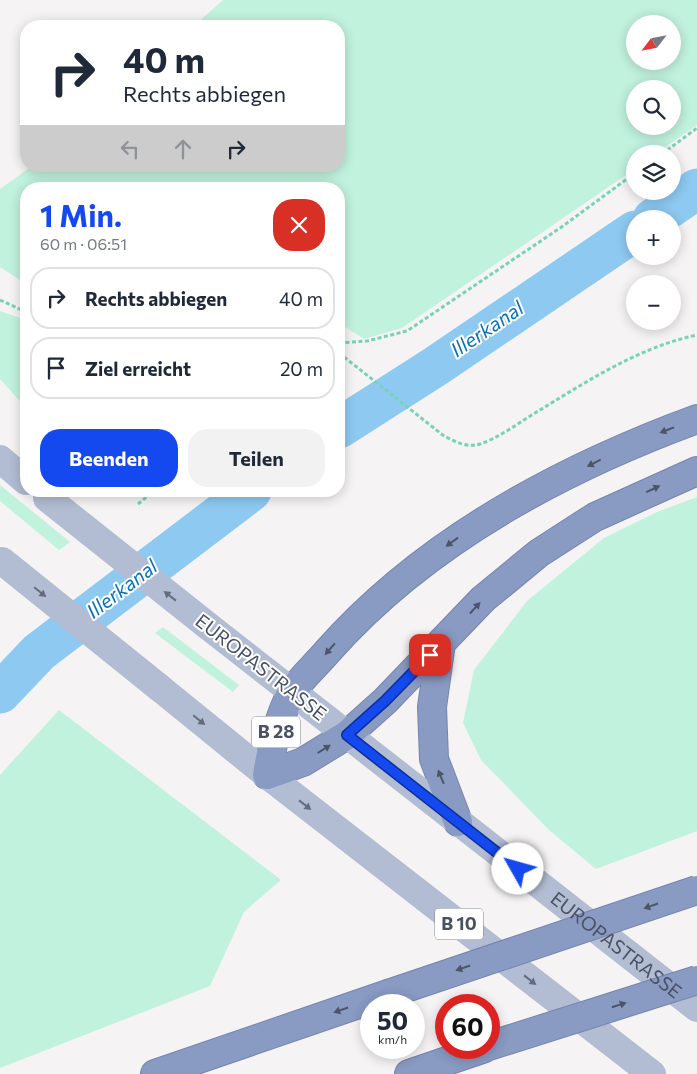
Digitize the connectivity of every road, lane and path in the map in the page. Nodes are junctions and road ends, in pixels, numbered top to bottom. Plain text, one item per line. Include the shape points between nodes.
1 (697, 128) edge
2 (674, 145) edge
3 (626, 180) edge
4 (0, 300) edge
5 (20, 309) edge
6 (697, 335) edge
7 (345, 343) edge
8 (345, 359) edge
9 (697, 419) edge
10 (0, 458) edge
11 (697, 470) edge
12 (20, 475) edge
13 (46, 497) edge
14 (147, 497) edge
15 (138, 504) dead end
16 (1, 560) edge
17 (441, 643) junction
18 (293, 692) junction
19 (347, 735) junction
20 (267, 775) junction
21 (458, 822) junction
22 (697, 890) edge
23 (697, 980) edge
24 (697, 1008) edge
25 (500, 1043) edge
26 (450, 1059) edge
27 (155, 1074) edge
28 (409, 1074) edge
29 (652, 1074) edge

1 - 2 path
3 - 7 path via 407,331
4 - 5 path
6 - 8 path via 645,352 602,373 479,444 460,445 444,436
9 -> 18 highway via 638,441 548,485 456,538 389,590 345,632
10 - 12 main road, EUROPASTRASSE
17 -> 11 highway via 483,599 539,554 595,517
18 -> 13 main road, EUROPASTRASSE, bridge
14 - 15 path
16 -> 20 main road, B 10, bridge
17 - 19 highway
21 -> 17 highway via 434,759 432,707
18 - 19 main road, EUROPASTRASSE
18 - 20 highway, B 28 via 273,738
20 -> 19 highway via 302,762
19 - 21 main road, EUROPASTRASSE
20 -> 29 main road, B 10
21 - 24 main road, EUROPASTRASSE
22 -> 27 highway, B 10, bridge
25 -> 23 highway, bridge
26 - 28 highway

